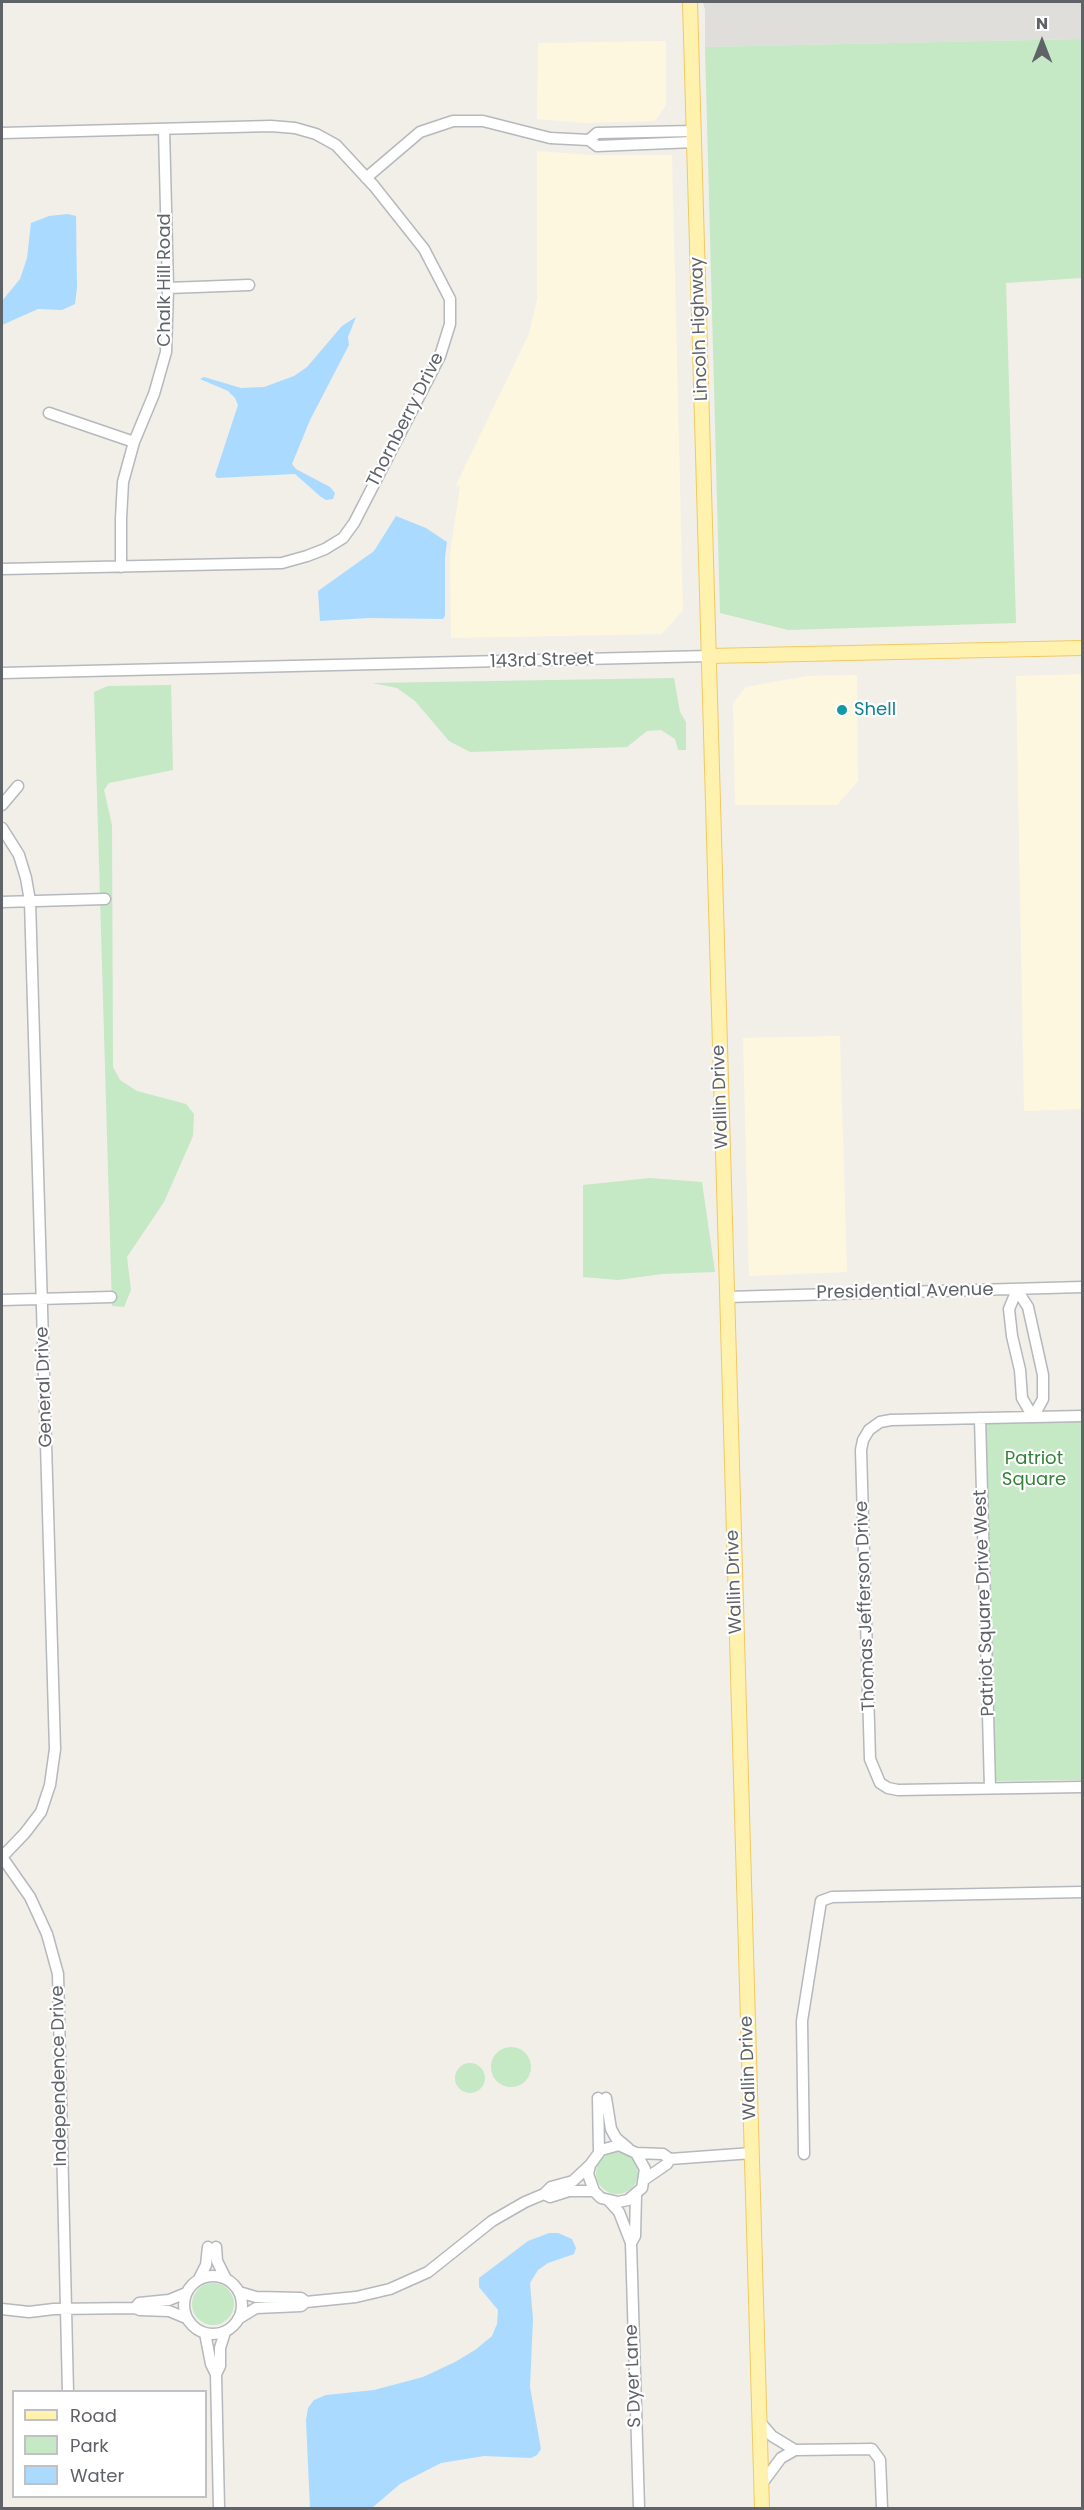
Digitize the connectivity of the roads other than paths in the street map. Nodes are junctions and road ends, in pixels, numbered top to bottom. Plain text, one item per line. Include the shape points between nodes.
1 (690, 2) edge
2 (164, 129) junction
3 (2, 133) edge
4 (694, 136) junction
5 (366, 177) junction
6 (249, 285) dead end
7 (168, 288) junction
8 (49, 413) dead end
9 (134, 442) junction
10 (121, 567) junction
11 (2, 569) edge
12 (1083, 648) edge
13 (710, 656) junction
14 (2, 673) edge
15 (18, 786) dead end
16 (2, 805) edge
17 (2, 828) edge
18 (105, 899) dead end
19 (30, 901) junction
20 (2, 902) edge
21 (1083, 1287) edge
22 (1017, 1290) junction
23 (111, 1297) dead end
24 (727, 1297) junction
25 (42, 1298) junction
26 (2, 1300) edge
27 (1083, 1416) edge
28 (1033, 1417) junction
29 (980, 1418) junction
30 (1083, 1787) edge
31 (990, 1788) junction
32 (2, 1857) edge
33 (1083, 1892) edge
34 (632, 2150) junction
35 (599, 2152) junction
36 (752, 2153) junction
37 (804, 2154) dead end
38 (670, 2158) junction
39 (590, 2165) junction
40 (645, 2179) junction
41 (594, 2191) junction
42 (544, 2194) junction
43 (636, 2195) junction
44 (609, 2201) junction
45 (631, 2243) junction
46 (200, 2279) junction
47 (226, 2279) junction
48 (239, 2292) junction
49 (186, 2293) junction
50 (306, 2302) junction
51 (2, 2308) edge
52 (135, 2308) junction
53 (66, 2309) junction
54 (186, 2318) junction
55 (238, 2319) junction
56 (225, 2332) junction
57 (205, 2333) junction
58 (216, 2374) junction
59 (68, 2390) edge
60 (759, 2421) junction
61 (795, 2450) junction
62 (761, 2485) junction
63 (219, 2508) edge
64 (639, 2508) edge
65 (762, 2508) edge
66 (882, 2508) edge

1 - 4 main road, Lincoln Highway
2 - 3 street, Thornberry Drive
2 - 5 street, Thornberry Drive via 295,128 336,145
2 - 7 street, Chalk Hill Road
4 - 5 street via 597,146 589,140 550,138 483,121 453,121 420,132
4 - 13 main road, Lincoln Highway
5 - 10 street, Thornberry Drive via 434,265 450,299 450,324 440,356 354,523 343,538 325,549 282,562
6 - 7 street
7 - 9 street, Chalk Hill Road via 164,362
8 - 9 street
9 - 10 street, Chalk Hill Road via 123,483
10 - 11 street, Thornberry Drive
12 - 13 main road, 143rd Street
13 - 14 street, 143rd Street
13 - 24 main road, Wallin Drive
15 - 16 street
17 - 19 street, General Drive via 19,855
18 - 19 street
19 - 20 street
19 - 25 street, General Drive
21 - 22 street, Presidential Avenue
22 - 24 street, Presidential Avenue
22 - 28 street via 1009,1309 1012,1336 1022,1398
22 - 28 street via 1028,1307 1043,1375 1043,1399
23 - 25 street
24 - 36 main road, Wallin Drive
25 - 26 street
25 - 32 street, General Drive via 55,1749 41,1812
27 - 28 street
28 - 29 street
29 - 31 street, Patriot Square Drive West
29 - 31 street, Thomas Jefferson Drive via 880,1422 869,1430 861,1450 870,1759 880,1783 888,1788
30 - 31 street
32 - 53 street, Independence Drive via 30,1897 47,1934 58,1974
33 - 37 street via 832,1897 821,1901 802,2021
34 - 35 street via 609,2146
34 - 35 street via 616,2138 602,2098
34 - 38 street
34 - 40 street via 645,2169
35 - 39 street
36 - 38 street
36 - 60 main road, Wallin Drive
38 - 40 street
39 - 41 street via 588,2174
39 - 42 street via 573,2181 551,2187
40 - 43 street
41 - 42 street via 569,2191 550,2197
41 - 44 street
42 - 50 street via 492,2221 428,2272 409,2281 356,2297
43 - 44 street via 628,2200
43 - 45 street via 635,2236
44 - 45 street via 622,2218
45 - 64 street, S Dyer Lane
46 - 47 street
46 - 47 street via 212,2247
46 - 49 street
47 - 48 street
48 - 50 street via 256,2297 301,2298
48 - 55 street via 242,2311
49 - 52 street via 169,2300 139,2302
49 - 54 street
50 - 55 street via 301,2306 256,2308
51 - 53 street via 29,2312
52 - 53 street
52 - 54 street via 169,2311
53 - 59 street, Independence Drive
54 - 57 street
55 - 56 street
56 - 57 street
56 - 58 street
57 - 58 street
58 - 63 street
60 - 61 street via 772,2436
60 - 62 main road, Wallin Drive
61 - 62 street via 781,2458
61 - 66 street via 872,2450 880,2460
62 - 65 main road, Wallin Drive

